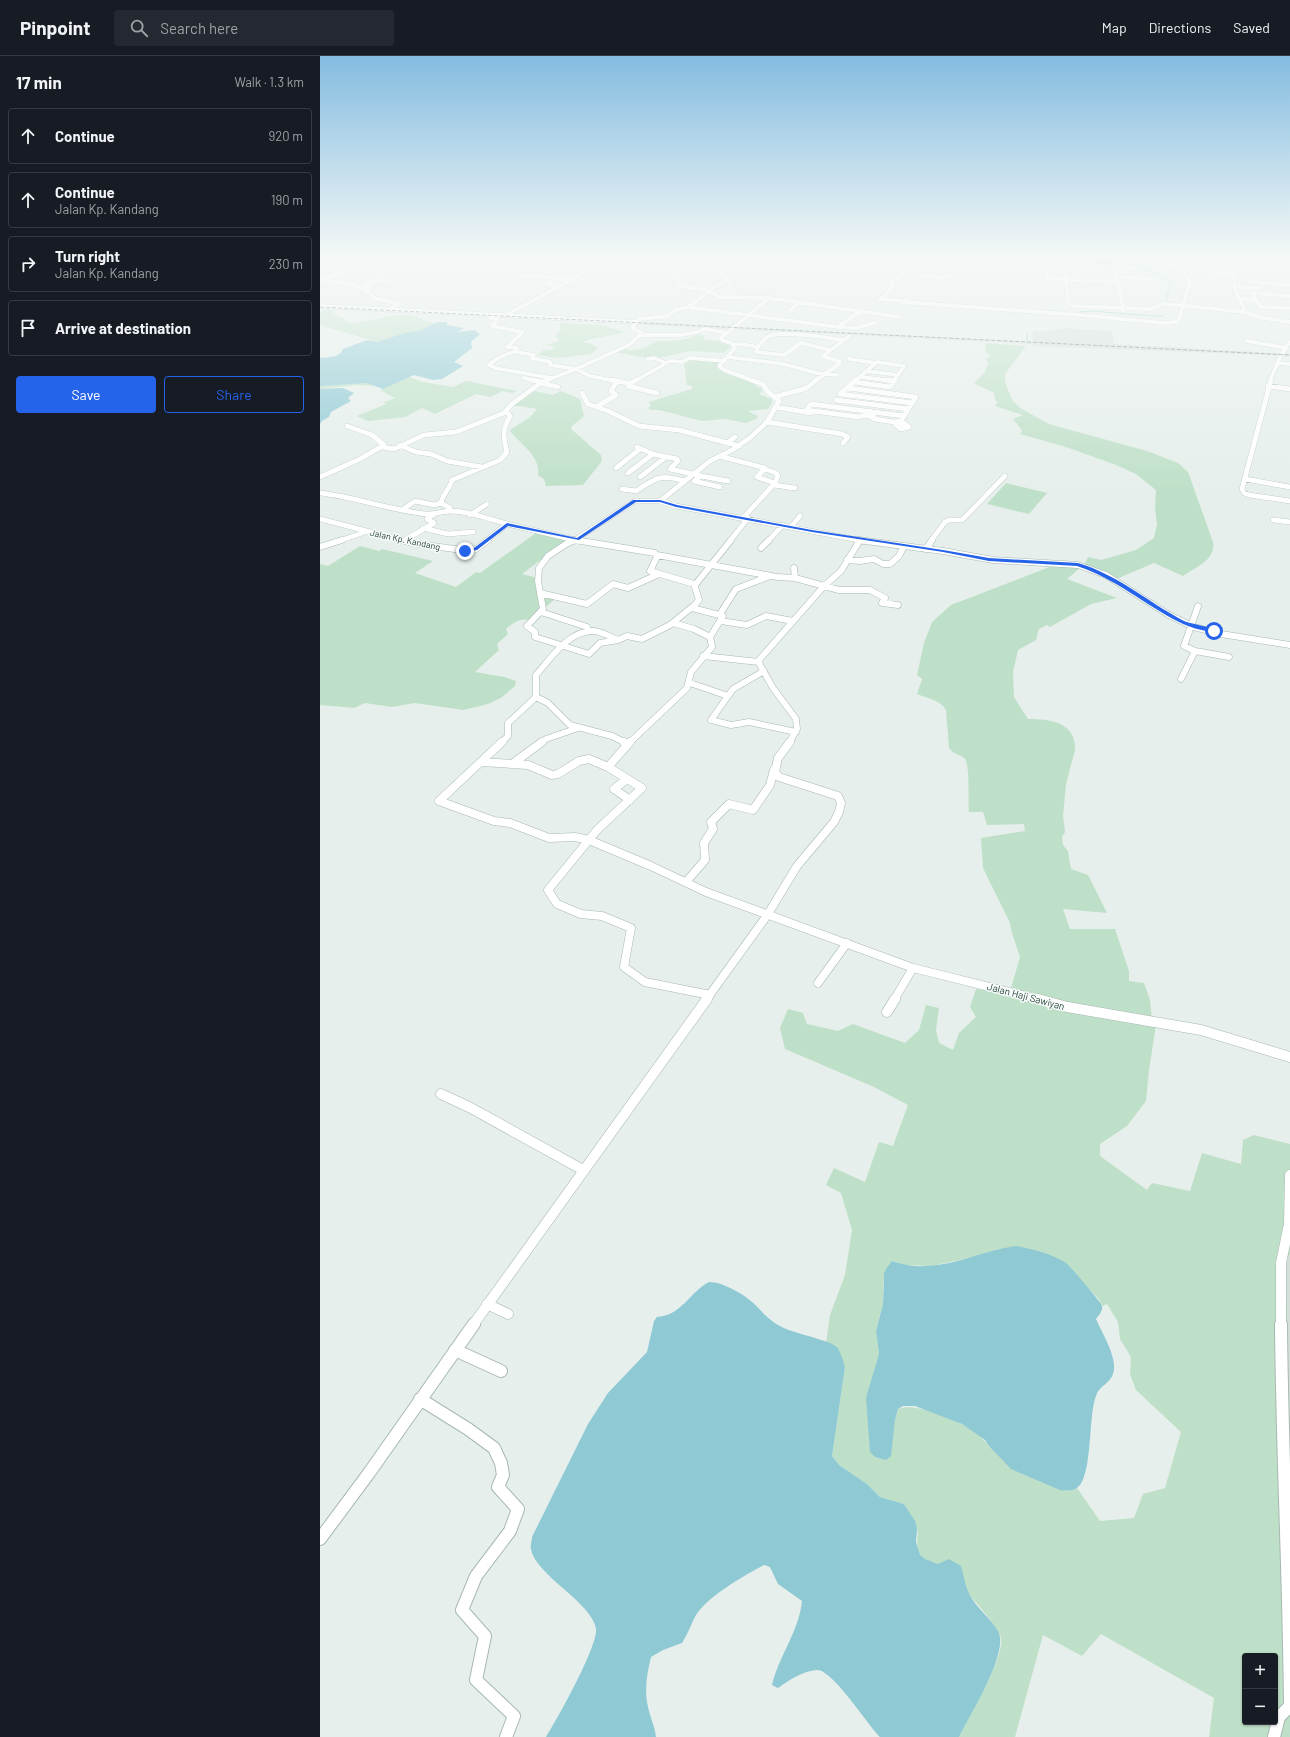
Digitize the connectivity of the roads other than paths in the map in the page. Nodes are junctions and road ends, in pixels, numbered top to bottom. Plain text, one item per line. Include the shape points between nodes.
1 (522, 332) edge
2 (642, 332) edge
3 (700, 332) edge
4 (725, 332) edge
5 (728, 333) joint
6 (639, 335) junction
7 (849, 336) dead end
8 (844, 340) junction
9 (1247, 341) dead end
10 (734, 345) junction
11 (1288, 346) edge
12 (758, 347) junction
13 (830, 350) junction
14 (515, 351) junction
15 (1282, 353) junction
16 (1290, 354) edge
17 (784, 355) junction
18 (648, 359) dead end
19 (727, 359) junction
20 (849, 359) dead end
21 (772, 363) junction
22 (876, 363) junction
23 (1277, 363) junction
24 (666, 364) junction
25 (1290, 364) edge
26 (550, 365) junction
27 (542, 366) dead end
28 (872, 366) junction
29 (576, 369) junction
30 (536, 370) dead end
31 (901, 370) junction
32 (867, 371) junction
33 (531, 374) junction
34 (823, 374) junction
35 (837, 374) dead end
36 (898, 375) junction
37 (861, 376) junction
38 (524, 378) dead end
39 (551, 378) junction
40 (617, 381) junction
41 (894, 381) junction
42 (855, 382) junction
43 (542, 383) junction
44 (629, 385) junction
45 (1268, 386) junction
46 (558, 387) dead end
47 (848, 388) junction
48 (1290, 389) edge
49 (582, 393) dead end
50 (657, 393) dead end
51 (885, 393) junction
52 (616, 394) junction
53 (774, 397) junction
54 (880, 399) junction
55 (836, 400) dead end
56 (912, 403) junction
57 (876, 405) junction
58 (598, 406) junction
59 (776, 408) junction
60 (908, 410) junction
61 (506, 412) junction
62 (868, 417) junction
63 (767, 422) junction
64 (896, 425) dead end
65 (347, 426) dead end
66 (735, 437) dead end
67 (727, 443) junction
68 (843, 443) dead end
69 (400, 445) junction
70 (738, 446) junction
71 (383, 447) junction
72 (653, 454) junction
73 (719, 456) junction
74 (666, 457) junction
75 (482, 468) junction
76 (616, 468) dead end
77 (765, 469) junction
78 (628, 473) dead end
79 (649, 474) dead end
80 (693, 474) junction
81 (659, 476) junction
82 (701, 476) junction
83 (1005, 476) dead end
84 (320, 477) edge
85 (640, 477) dead end
86 (1245, 479) junction
87 (685, 481) junction
88 (728, 481) dead end
89 (774, 484) junction
90 (720, 487) dead end
91 (1290, 487) edge
92 (795, 488) dead end
93 (622, 489) dead end
94 (320, 493) edge
95 (1290, 500) edge
96 (660, 501) junction
97 (441, 503) junction
98 (487, 504) dead end
99 (402, 510) junction
100 (449, 511) junction
101 (434, 514) junction
102 (470, 514) junction
103 (800, 516) dead end
104 (745, 518) junction
105 (320, 520) edge
106 (1272, 520) dead end
107 (1290, 522) edge
108 (507, 524) junction
109 (784, 525) junction
110 (791, 527) junction
111 (423, 528) junction
112 (366, 532) junction
113 (473, 532) dead end
114 (405, 540) junction
115 (575, 540) junction
116 (860, 540) junction
117 (904, 546) junction
118 (320, 547) edge
119 (761, 548) dead end
120 (926, 549) junction
121 (656, 555) junction
122 (847, 560) junction
123 (711, 564) junction
124 (794, 568) dead end
125 (660, 574) junction
126 (770, 576) junction
127 (795, 578) junction
128 (695, 585) junction
129 (824, 586) junction
130 (540, 593) junction
131 (898, 605) dead end
132 (1198, 606) dead end
133 (692, 607) junction
134 (541, 612) junction
135 (721, 618) junction
136 (793, 621) junction
137 (673, 623) junction
138 (1190, 625) junction
139 (588, 631) junction
140 (710, 637) junction
141 (618, 640) junction
142 (1290, 645) edge
143 (562, 646) junction
144 (1195, 651) junction
145 (703, 656) junction
146 (1229, 657) dead end
147 (761, 667) junction
148 (1181, 679) dead end
149 (690, 683) junction
150 (728, 696) junction
151 (536, 697) junction
152 (578, 728) junction
153 (796, 732) junction
154 (628, 744) junction
155 (481, 762) junction
156 (512, 764) junction
157 (608, 767) junction
158 (774, 770) junction
159 (626, 778) junction
160 (630, 800) junction
161 (589, 840) junction
162 (686, 882) junction
163 (768, 914) junction
164 (847, 943) junction
165 (912, 968) junction
166 (818, 983) dead end
167 (710, 995) junction
168 (887, 1012) dead end
169 (1290, 1057) edge
170 (442, 1094) dead end
171 (583, 1170) junction
172 (1290, 1175) edge
173 (488, 1304) junction
174 (508, 1314) dead end
175 (455, 1350) junction
176 (501, 1371) dead end
177 (420, 1399) junction
178 (320, 1539) edge
179 (1290, 1706) edge
180 (506, 1737) edge
181 (1274, 1737) edge

1 - 14 street via 507,346 517,348
2 - 6 street
3 - 6 street via 677,336
4 - 5 street
5 - 10 street via 721,339
6 - 29 street via 629,345
7 - 8 street
8 - 12 street via 781,334 767,336
8 - 13 street
9 - 11 street
10 - 12 street
10 - 19 street via 735,348
11 - 15 street
12 - 17 street via 756,352
13 - 17 street via 801,343
13 - 34 street via 823,356 840,362
14 - 26 street via 534,355 532,358 550,362
14 - 33 street via 492,360 489,365
15 - 16 street
15 - 23 street
17 - 21 street
18 - 24 street via 654,358
19 - 21 street
19 - 24 street via 690,358
19 - 53 street via 720,367 763,384
20 - 22 street
21 - 34 street
22 - 28 street
22 - 31 street via 903,365
23 - 25 street
23 - 45 street
24 - 44 street
26 - 27 street
26 - 29 street
28 - 31 street
28 - 32 street
29 - 39 street
29 - 40 street via 590,376
30 - 33 street
31 - 36 street
32 - 36 street
32 - 37 street
33 - 39 street
34 - 35 street
34 - 53 street via 803,389
36 - 41 street
37 - 41 street
37 - 42 street
38 - 43 street
39 - 43 street
40 - 44 street
40 - 52 street via 611,391
41 - 42 street via 890,387
42 - 47 street
43 - 46 street
43 - 61 street via 512,404
44 - 50 street
44 - 52 street
45 - 48 street
45 - 86 street
47 - 51 street
47 - 54 street via 840,394
49 - 58 street via 588,404
51 - 54 street
51 - 56 street via 916,398
52 - 58 street
53 - 59 street via 779,400
54 - 56 street
54 - 57 street
55 - 57 street
56 - 60 street
57 - 60 street
57 - 62 street
58 - 67 street via 638,426 679,430
59 - 62 street
59 - 63 street
60 - 62 street via 901,421
61 - 69 street via 458,432 424,435
61 - 75 street via 510,416 502,436 507,452 500,460
62 - 62 street via 863,415 859,417 806,410 811,404
62 - 64 street
63 - 68 street via 842,434 848,437
63 - 70 street
65 - 71 street via 357,431 366,431 384,444
66 - 67 street
67 - 70 street
69 - 71 street via 392,449
69 - 75 street via 416,452
70 - 73 street
71 - 84 street
72 - 74 street
72 - 76 street via 639,448
72 - 78 street
73 - 77 street
73 - 80 street
74 - 80 street via 678,460 670,469
74 - 85 street
75 - 97 street via 452,480
77 - 89 street via 778,476
77 - 89 street via 757,477 773,481
79 - 81 street
80 - 82 street
80 - 87 street
81 - 87 street
81 - 93 street via 636,492
82 - 88 street
82 - 90 street via 694,481
83 - 120 street via 962,520 944,522
86 - 91 street
86 - 95 street via 1242,490 1244,493
87 - 96 street
89 - 92 street
89 - 104 street
94 - 99 street
96 - 104 street
96 - 115 street via 635,501
97 - 99 street via 434,505 415,501
97 - 100 street via 450,508
98 - 102 street
99 - 101 street
100 - 101 street
100 - 102 street
101 - 111 street via 427,519 434,523
102 - 108 street
103 - 110 street
104 - 109 street
104 - 123 street
105 - 112 street, Jalan Kp. Kandang
106 - 107 street
108 - 114 street, Jalan Kp. Kandang via 471,551 422,545
108 - 115 street
109 - 110 street
109 - 119 street
110 - 116 street
111 - 113 street via 448,534
111 - 114 street
112 - 114 street, Jalan Kp. Kandang
112 - 118 street
115 - 121 street via 648,551
115 - 130 street via 558,548 541,564 538,578
116 - 117 street
116 - 122 street
117 - 120 street
117 - 122 street via 899,557 889,565 874,559
120 - 138 street via 993,560 1083,566
121 - 123 street
121 - 125 street via 657,559 650,570
122 - 129 street via 841,571
123 - 126 street
123 - 128 street
124 - 127 street
125 - 128 street
125 - 130 street via 628,588 613,584 587,604
126 - 127 street
126 - 135 street via 736,589
127 - 129 street
128 - 133 street via 699,600
129 - 131 street via 841,590 870,590 884,597 882,603
129 - 136 street
130 - 134 street via 543,605
132 - 138 street
133 - 135 street
133 - 137 street
134 - 139 street via 575,622 587,627
134 - 143 street via 527,626 535,632 535,636
135 - 136 street via 747,625 763,616
135 - 140 street
136 - 147 street via 774,646 760,658
137 - 140 street
137 - 141 street via 642,639 627,636
138 - 142 street
138 - 144 street via 1184,645
139 - 141 street via 594,630
139 - 143 street via 583,631
140 - 145 street via 712,647
141 - 143 street via 600,643 589,654
143 - 151 street via 536,675
144 - 146 street
144 - 148 street
145 - 147 street
145 - 149 street via 689,675
147 - 150 street
147 - 153 street via 778,696 794,716 797,723
149 - 150 street
149 - 154 street
150 - 153 street via 711,720 731,725 749,722
151 - 152 street via 548,704 567,723
151 - 155 street via 508,723 508,736
152 - 154 street via 612,736
152 - 156 street via 546,739
153 - 158 street via 776,760
154 - 157 street
155 - 156 street
155 - 161 street, Jalan Haji Sawiyan via 439,800 549,838 574,837
156 - 157 street via 528,765 552,775 557,775 586,759
157 - 159 street
158 - 162 street via 770,785 752,810 728,804 711,822 713,829 704,843 705,860
158 - 163 street via 782,778 834,793 840,798 841,805 831,825 797,865
159 - 160 street via 614,789
159 - 160 street via 642,788
160 - 161 street
161 - 162 street, Jalan Haji Sawiyan
161 - 167 street via 548,890 557,904 581,914 602,916 630,928 624,967 645,982
162 - 163 street, Jalan Haji Sawiyan via 711,894
163 - 164 street, Jalan Haji Sawiyan
163 - 167 street
164 - 165 street, Jalan Haji Sawiyan
164 - 166 street
165 - 168 street
165 - 169 street, Jalan Haji Sawiyan via 1067,1007 1201,1030
167 - 171 street
170 - 171 street
171 - 173 street
172 - 179 street via 1289,1224 1281,1270
173 - 174 street
173 - 175 street
175 - 176 street
175 - 177 street
177 - 178 street
177 - 180 street via 494,1448 501,1463 503,1476 498,1487 518,1509 510,1531 476,1576 462,1610 485,1636 476,1680 514,1716
179 - 181 street via 1279,1718

